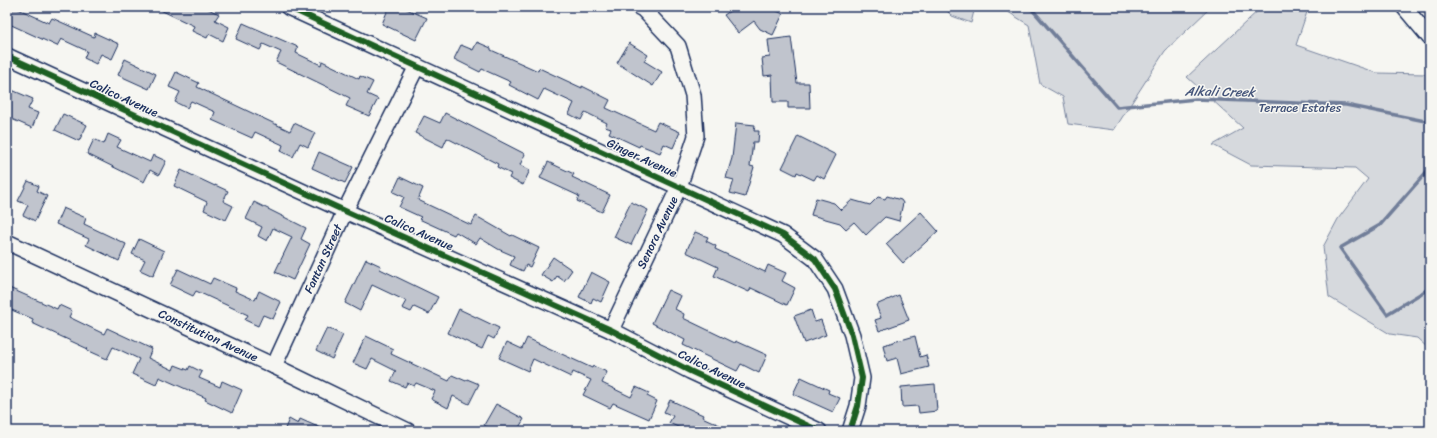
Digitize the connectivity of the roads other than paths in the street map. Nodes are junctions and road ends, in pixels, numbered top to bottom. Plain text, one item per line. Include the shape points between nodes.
1 (288, 7) edge
2 (639, 7) edge
3 (1404, 7) edge
4 (1430, 38) edge
5 (7, 56) edge
6 (417, 66) junction
7 (679, 187) junction
8 (345, 211) junction
9 (7, 242) edge
10 (611, 330) junction
11 (274, 366) junction
12 (408, 431) edge
13 (819, 431) edge
14 (850, 431) edge

1 - 6 street, Ginger Avenue
2 - 7 street, Senora Avenue via 678,46 693,95 696,136
3 - 4 street
5 - 8 street, Calico Avenue
6 - 7 street, Ginger Avenue
6 - 8 street, Fantan Street
7 - 10 street, Senora Avenue
7 - 14 street, Ginger Avenue via 783,235 815,260 835,289 852,335 862,378 858,406
8 - 10 street, Calico Avenue
8 - 11 street, Fantan Street
9 - 11 street, Constitution Avenue
10 - 13 street, Calico Avenue via 690,371
11 - 12 street, Constitution Avenue

